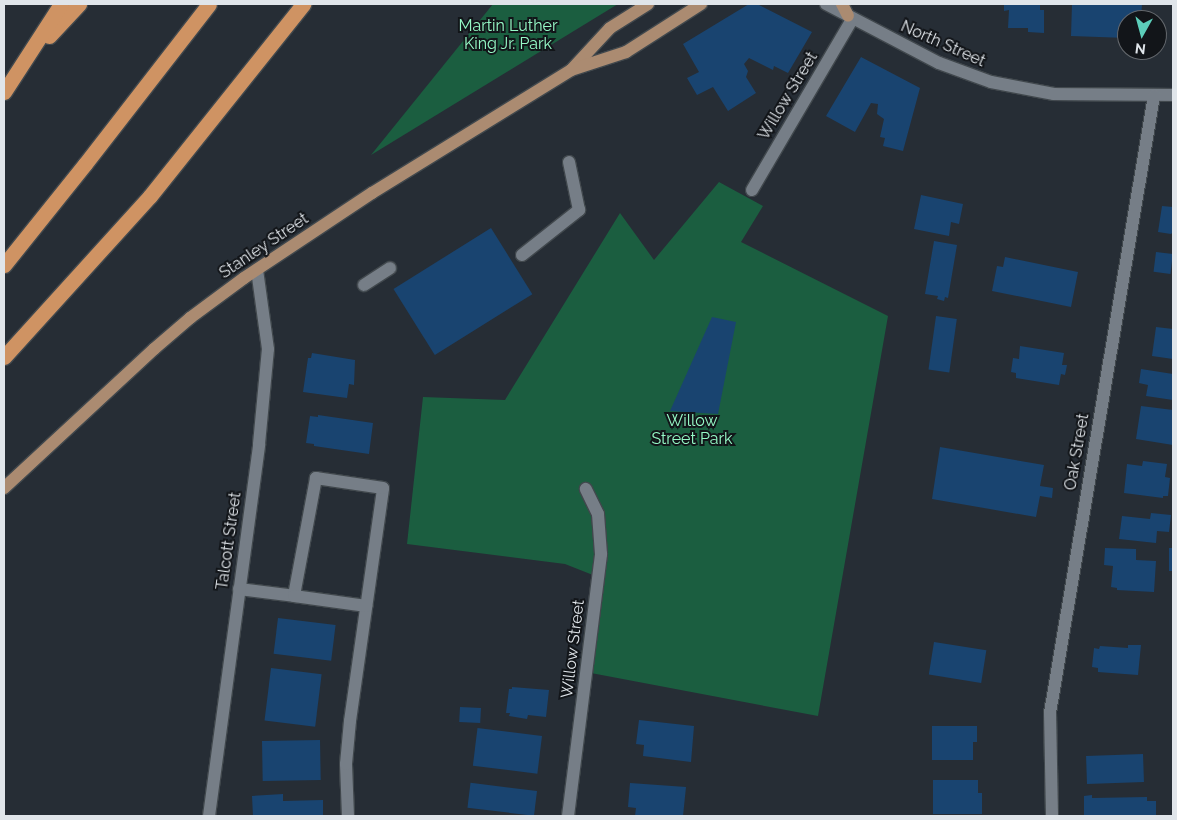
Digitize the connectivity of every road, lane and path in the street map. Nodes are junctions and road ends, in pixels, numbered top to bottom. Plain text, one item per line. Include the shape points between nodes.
1 (61, 4) edge
2 (78, 4) edge
3 (209, 4) edge
4 (303, 4) edge
5 (648, 4) edge
6 (702, 4) edge
7 (826, 4) edge
8 (842, 4) edge
9 (851, 17) junction
10 (27, 59) junction
11 (571, 70) junction
12 (4, 92) edge
13 (1173, 95) edge
14 (1154, 96) junction
15 (570, 162) dead end
16 (752, 190) dead end
17 (522, 255) dead end
18 (4, 265) edge
19 (390, 268) dead end
20 (257, 270) junction
21 (364, 285) dead end
22 (4, 357) edge
23 (4, 488) edge
24 (586, 489) dead end
25 (239, 589) junction
26 (296, 596) junction
27 (366, 606) junction
28 (209, 816) edge
29 (348, 816) edge
30 (568, 816) edge
31 (1052, 816) edge

1 - 10 highway
2 - 10 highway
3 - 18 highway
4 - 22 highway via 150,196
5 - 11 main road, Stanley Street via 610,28
6 - 11 main road, Stanley Street via 626,52
7 - 9 street, North Street
8 - 9 main road
9 - 14 street, North Street via 939,63 991,82 1054,94
9 - 16 street, Willow Street
10 - 12 highway
11 - 20 main road, Stanley Street via 372,193
13 - 14 street, North Street
14 - 31 street, Oak Street via 1050,713
15 - 17 street via 579,210
19 - 21 street
20 - 23 main road, Stanley Street via 160,343
20 - 25 street, Talcott Street via 268,349
24 - 30 street, Willow Street via 598,514 602,554
25 - 26 street
25 - 28 street, Talcott Street
26 - 27 street
26 - 27 street via 316,478 383,488
27 - 29 street via 346,764

